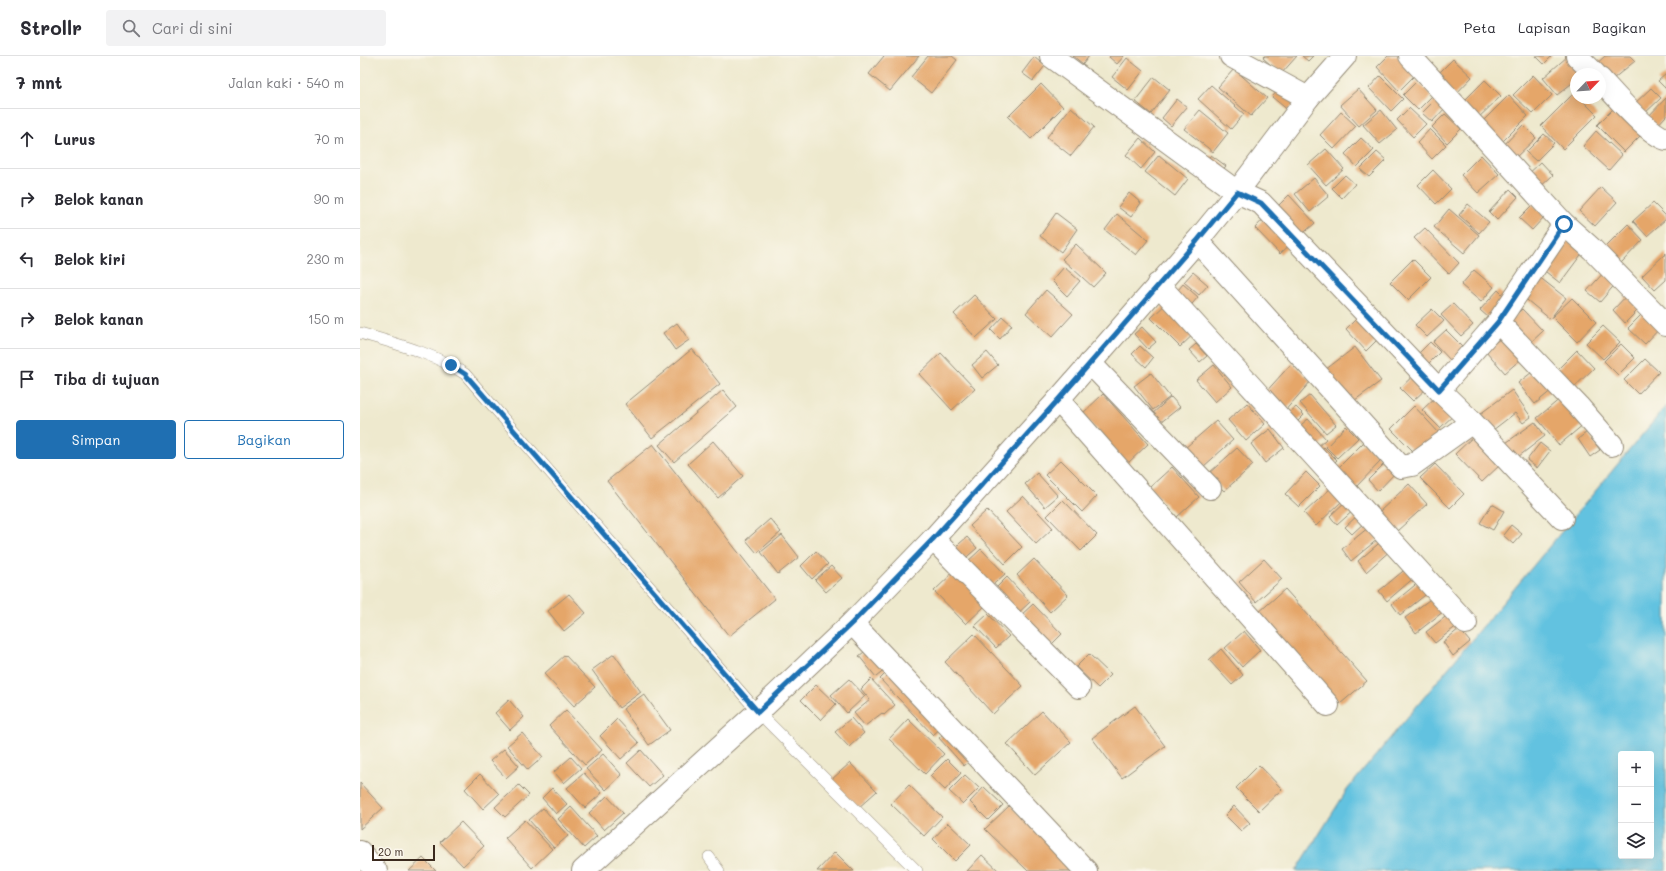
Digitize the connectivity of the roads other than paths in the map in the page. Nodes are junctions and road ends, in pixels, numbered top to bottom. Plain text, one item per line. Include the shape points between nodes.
1 (1051, 56) edge
2 (1231, 56) edge
3 (1345, 56) edge
4 (1410, 56) edge
5 (1577, 56) edge
6 (1589, 68) edge
7 (1606, 86) edge
8 (1308, 98) junction
9 (1666, 139) edge
10 (1237, 192) junction
11 (1564, 224) junction
12 (1197, 241) junction
13 (1158, 284) junction
14 (1498, 322) junction
15 (1666, 325) edge
16 (360, 333) edge
17 (1090, 363) junction
18 (1439, 390) junction
19 (1058, 400) junction
20 (1472, 422) junction
21 (1612, 445) dead end
22 (1210, 488) dead end
23 (1562, 518) dead end
24 (933, 539) junction
25 (852, 623) junction
26 (1466, 623) dead end
27 (1079, 688) dead end
28 (1328, 705) dead end
29 (758, 712) junction
30 (360, 852) edge
31 (709, 857) dead end
32 (376, 871) edge
33 (583, 871) edge
34 (719, 871) edge
35 (917, 871) edge
36 (1086, 871) edge

1 - 10 street
2 - 8 street
3 - 8 street
4 - 11 street
5 - 6 street
7 - 9 street via 1648,128
8 - 10 street
10 - 12 street
10 - 18 street via 1261,203
11 - 14 street
11 - 15 street via 1592,248
12 - 13 street
12 - 20 street via 1401,467 1412,465
13 - 17 street
13 - 26 street
14 - 18 street
14 - 21 street
16 - 29 lane via 433,356 465,374
17 - 19 street
17 - 22 street
18 - 20 street
19 - 24 street
19 - 28 street
20 - 23 street
24 - 25 street
24 - 27 street
25 - 29 street
25 - 36 street
29 - 33 street
29 - 35 lane
30 - 32 street
31 - 34 lane

